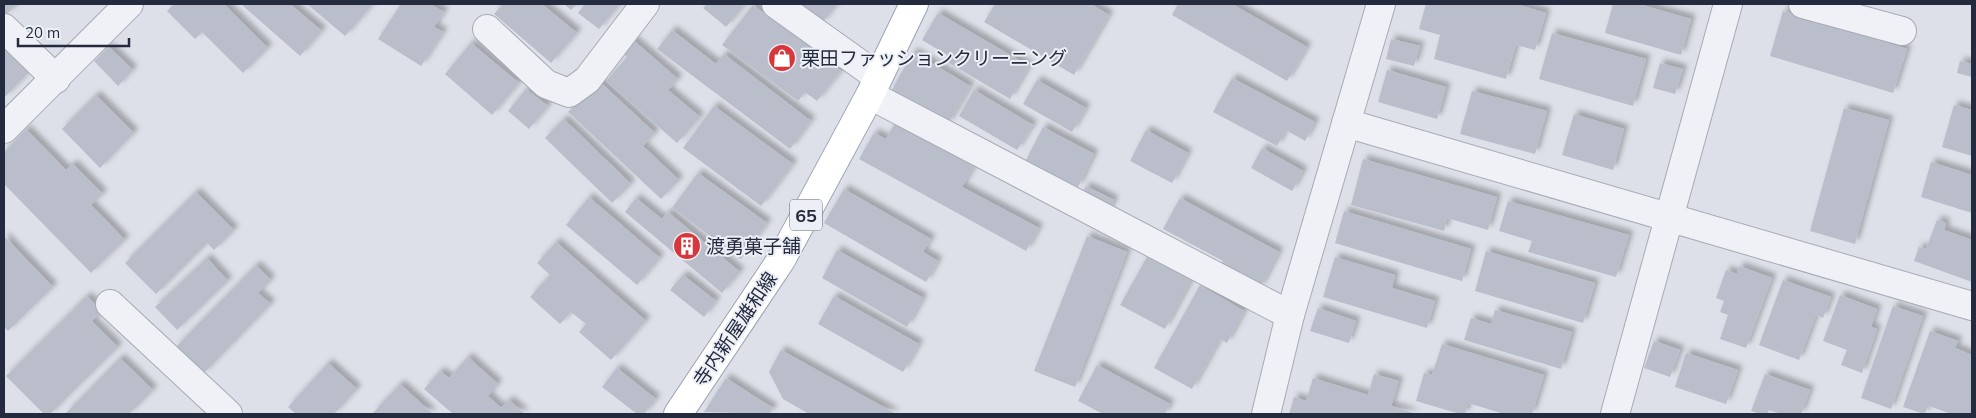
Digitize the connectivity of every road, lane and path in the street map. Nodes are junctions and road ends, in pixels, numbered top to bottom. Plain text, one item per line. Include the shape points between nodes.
1 (128, 4) edge
2 (645, 4) edge
3 (776, 4) edge
4 (914, 4) edge
5 (1381, 4) edge
6 (1728, 4) edge
7 (1803, 4) edge
8 (4, 28) edge
9 (487, 29) dead end
10 (1902, 31) dead end
11 (56, 79) junction
12 (874, 86) junction
13 (1346, 123) junction
14 (4, 128) edge
15 (1670, 216) junction
16 (110, 304) dead end
17 (1972, 306) edge
18 (1290, 315) junction
19 (228, 414) edge
20 (678, 414) edge
21 (1266, 414) edge
22 (1615, 414) edge

1 - 11 street
2 - 9 street via 587,80 569,93 546,84
3 - 12 street
4 - 12 main road, 寺内新屋雄和線 / 65
5 - 13 street
6 - 15 street
7 - 10 street
8 - 11 street
11 - 14 street
12 - 18 street
12 - 20 main road, 寺内新屋雄和線 / 65 via 781,260
13 - 15 street
13 - 18 street
15 - 17 street
15 - 22 street
16 - 19 street
18 - 21 street

